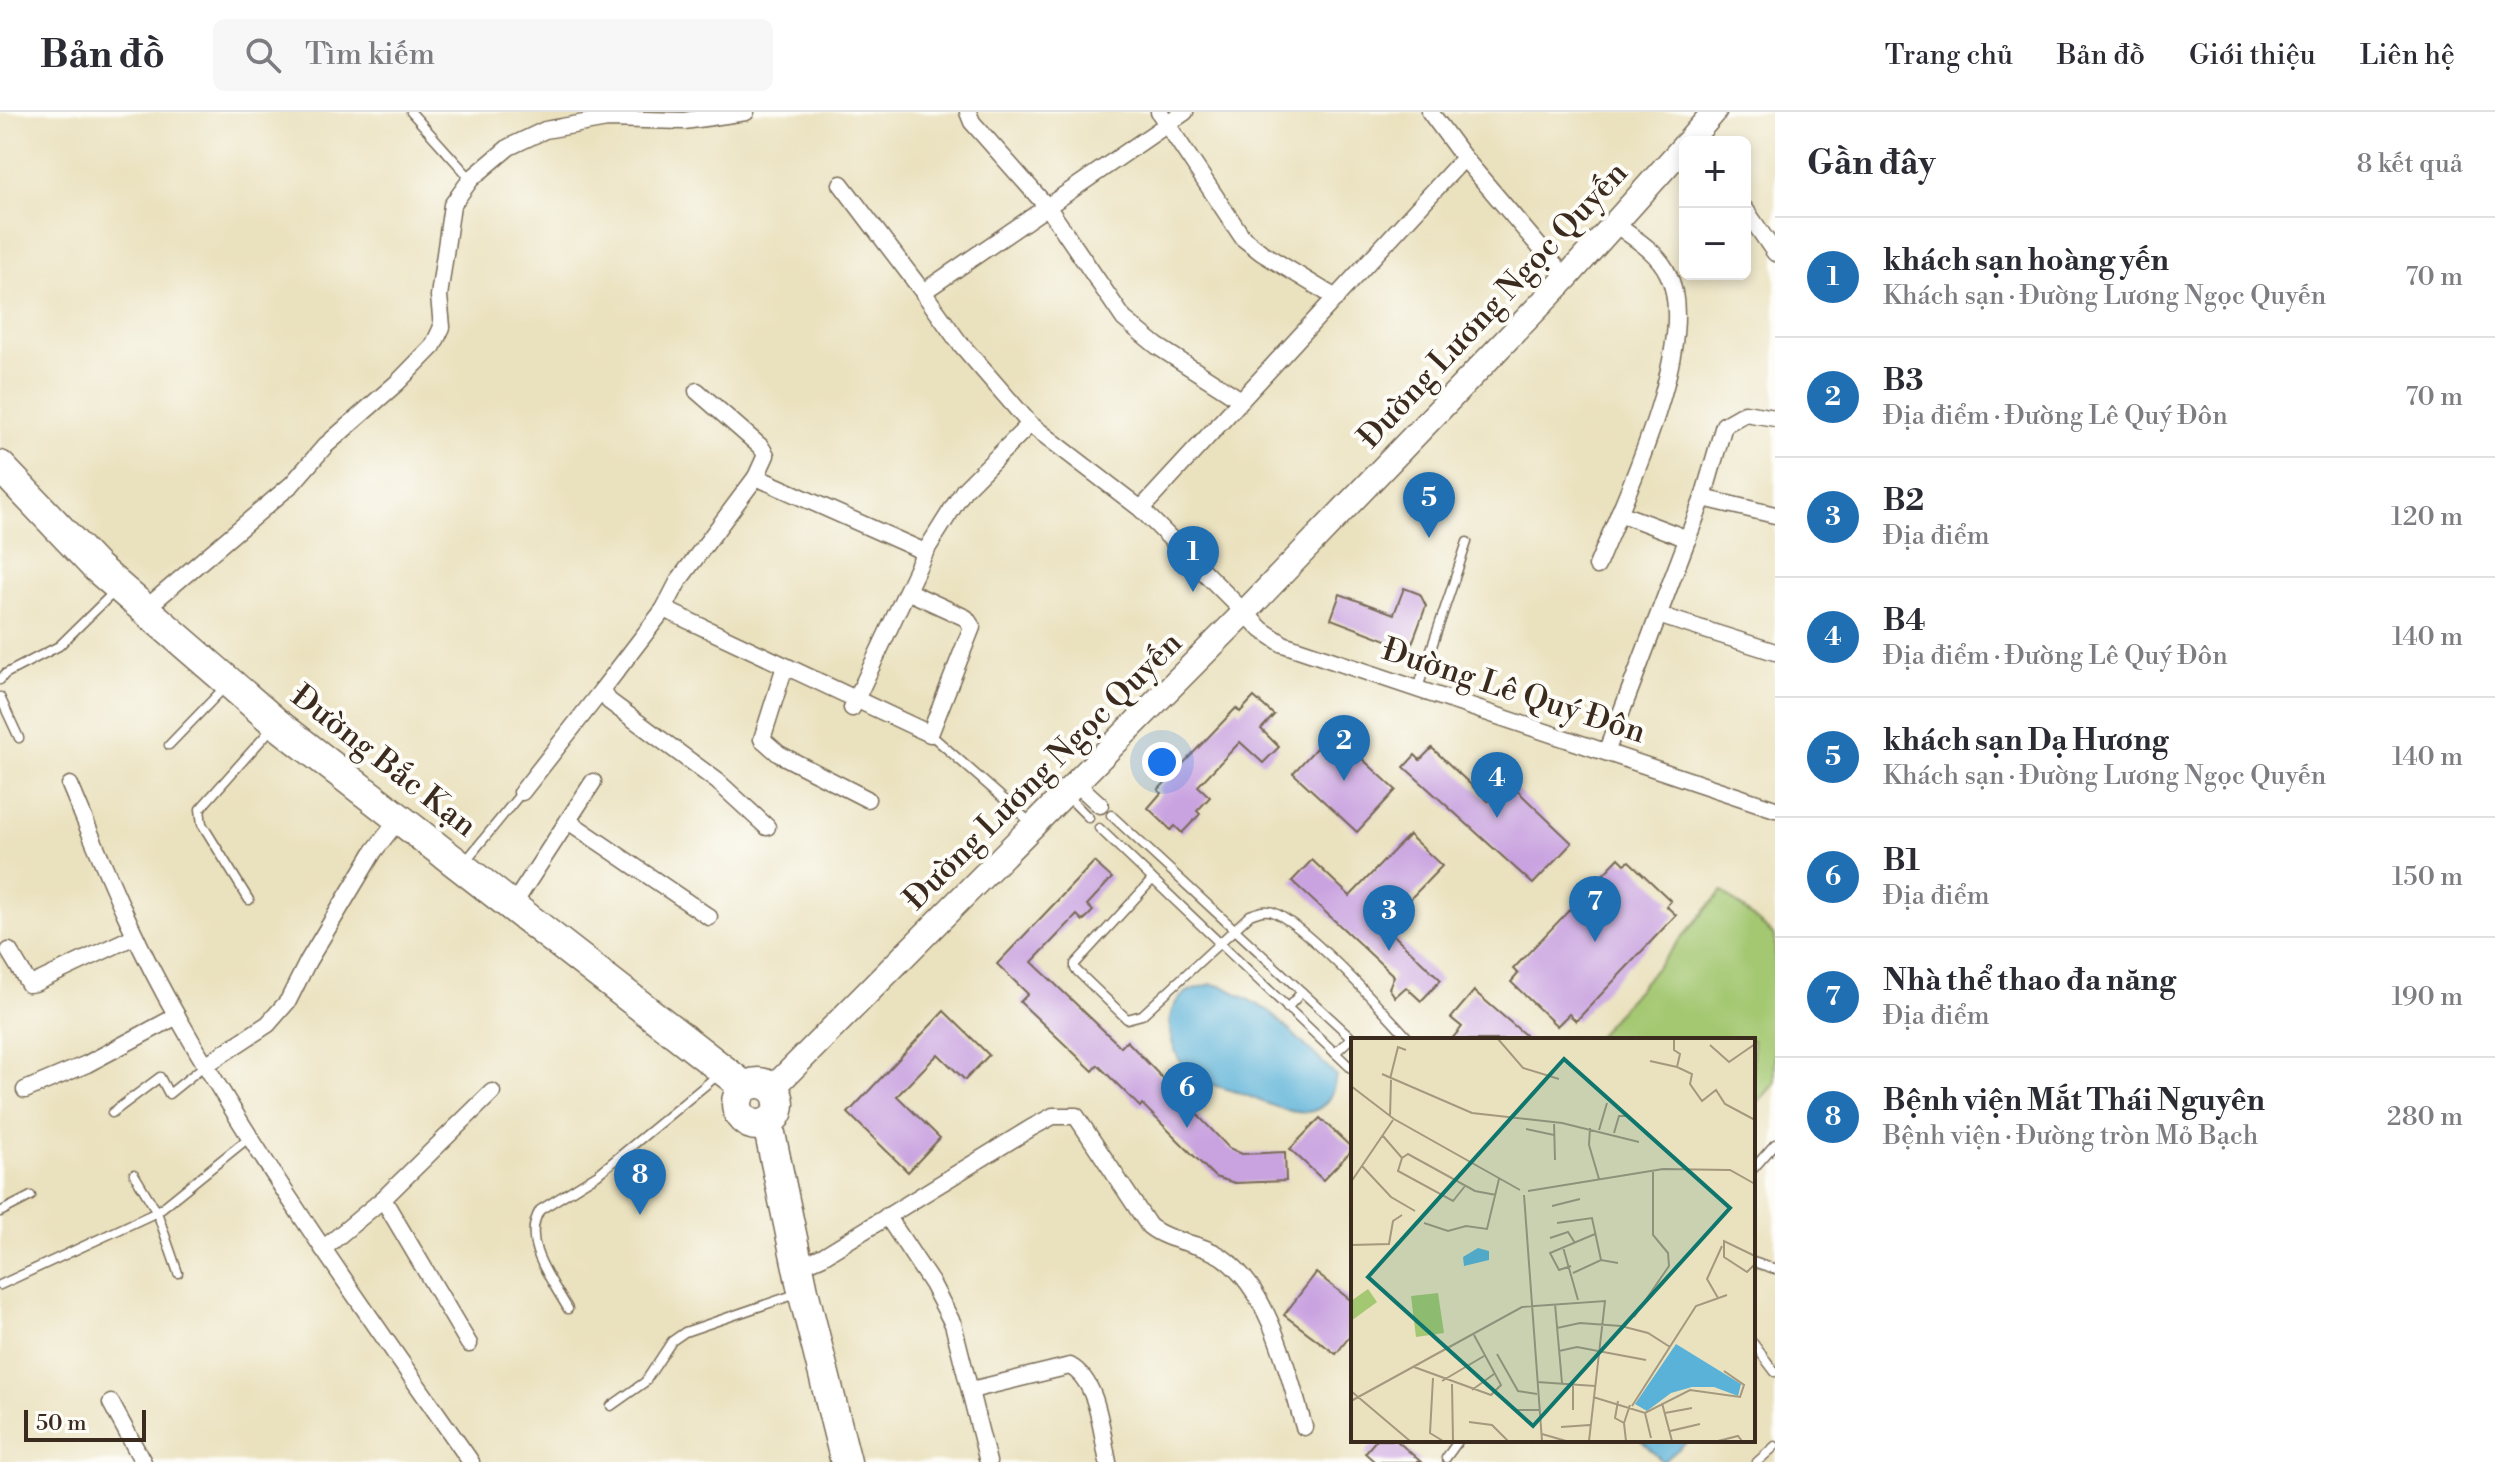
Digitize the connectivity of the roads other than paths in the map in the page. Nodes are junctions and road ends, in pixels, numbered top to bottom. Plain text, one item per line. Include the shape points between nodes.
1 (411, 112) edge
2 (746, 112) edge
3 (968, 112) edge
4 (1185, 112) edge
5 (1430, 112) edge
6 (1714, 112) edge
7 (652, 116) edge
8 (1163, 118) edge
9 (1694, 136) edge
10 (1679, 154) edge
11 (1464, 158) junction
12 (471, 179) junction
13 (841, 184) dead end
14 (1049, 209) junction
15 (1751, 218) edge
16 (1615, 224) junction
17 (1775, 253) edge
18 (1566, 278) junction
19 (923, 292) junction
20 (1336, 298) junction
21 (697, 391) dead end
22 (1241, 400) junction
23 (1775, 418) edge
24 (1030, 424) junction
25 (0, 466) edge
26 (756, 477) junction
27 (1703, 498) junction
28 (1141, 509) junction
29 (1619, 513) junction
30 (1775, 515) edge
31 (1688, 539) junction
32 (1467, 542) dead end
33 (925, 552) junction
34 (1597, 566) dead end
35 (119, 587) junction
36 (907, 591) junction
37 (145, 609) junction
38 (664, 609) junction
39 (1246, 611) junction
40 (1661, 616) junction
41 (1775, 652) edge
42 (785, 666) junction
43 (0, 680) edge
44 (229, 683) junction
45 (1418, 688) junction
46 (602, 690) junction
47 (0, 697) edge
48 (854, 704) junction
49 (276, 723) junction
50 (930, 734) junction
51 (19, 738) dead end
52 (169, 745) dead end
53 (1607, 750) junction
54 (593, 782) dead end
55 (70, 785) dead end
56 (1070, 788) junction
57 (522, 792) joint
58 (867, 799) dead end
59 (1775, 809) edge
60 (1100, 813) joint
61 (399, 819) junction
62 (568, 821) junction
63 (1034, 825) junction
64 (767, 827) dead end
65 (1099, 828) dead end
66 (461, 867) junction
67 (1152, 880) junction
68 (249, 900) dead end
69 (511, 908) junction
70 (709, 917) dead end
71 (1236, 929) junction
72 (135, 936) junction
73 (1220, 946) junction
74 (9, 951) dead end
75 (1302, 992) junction
76 (1287, 1008) junction
77 (177, 1016) junction
78 (1352, 1038) edge
79 (1408, 1038) edge
80 (1351, 1041) edge
81 (1335, 1053) junction
82 (207, 1064) junction
83 (1351, 1068) edge
84 (747, 1082) junction
85 (25, 1090) dead end
86 (492, 1092) dead end
87 (112, 1113) dead end
88 (251, 1136) junction
89 (1775, 1144) edge
90 (1755, 1167) edge
91 (134, 1174) dead end
92 (31, 1196) dead end
93 (383, 1199) junction
94 (0, 1212) edge
95 (157, 1212) junction
96 (887, 1216) junction
97 (323, 1249) junction
98 (1755, 1263) edge
99 (1775, 1269) edge
100 (178, 1273) dead end
101 (800, 1279) junction
102 (1, 1283) edge
103 (568, 1309) dead end
104 (469, 1344) dead end
105 (1755, 1346) edge
106 (1775, 1372) edge
107 (971, 1390) junction
108 (111, 1403) dead end
109 (611, 1406) dead end
110 (1304, 1427) dead end
111 (1458, 1442) edge
112 (1775, 1446) edge
113 (1446, 1458) dead end
114 (143, 1462) edge
115 (471, 1462) edge
116 (846, 1462) edge
117 (988, 1462) edge
118 (1108, 1462) edge
119 (1757, 1462) edge

1 - 12 lane
2 - 7 street via 684,121
3 - 14 street
4 - 8 street
5 - 11 street
6 - 9 main road, Đường Lương Ngọc Quyến
7 - 12 street via 545,130 509,147
8 - 14 street
8 - 20 street via 1243,238
10 - 16 main road, Đường Lương Ngọc Quyến
11 - 18 street
11 - 20 street
12 - 37 street via 452,205 439,296 442,327 433,346 325,446 292,484
13 - 19 street, Đường Lê Quý Đôn
14 - 19 street
14 - 22 street via 1124,319
15 - 17 street
16 - 18 main road, Đường Lương Ngọc Quyến
16 - 29 street via 1667,271 1676,293 1678,321 1671,371
18 - 39 main road, Đường Lương Ngọc Quyến
19 - 24 street, Đường Lê Quý Đôn
20 - 22 street
21 - 26 street via 761,447 766,455
22 - 28 street
23 - 27 street via 1745,413 1724,425
24 - 28 street, Đường Lê Quý Đôn
24 - 33 street via 964,490
25 - 35 highway, Đường Bắc Kạn
26 - 33 street
26 - 38 street via 679,580
27 - 30 street
27 - 31 street
28 - 39 street, Đường Lê Quý Đôn
29 - 31 street
29 - 34 street
31 - 40 street
32 - 45 lane
33 - 36 street
35 - 37 highway, Đường Bắc Kạn
35 - 43 lane via 59,646
36 - 48 street
36 - 50 street via 966,618 972,627
37 - 44 highway, Đường Bắc Kạn
38 - 42 street
38 - 46 street
39 - 45 street, Đường Lê Quý Đôn via 1283,644
39 - 56 main road, Đường Lương Ngọc Quyến
40 - 41 street
40 - 53 street
42 - 48 street
42 - 58 street via 762,739 779,754
44 - 49 highway, Đường Bắc Kạn
44 - 52 lane
45 - 53 street, Đường Lê Quý Đôn
46 - 57 street
46 - 64 street
47 - 51 lane
48 - 50 street
49 - 61 highway, Đường Bắc Kạn
49 - 68 lane via 200,809 202,824
50 - 63 lane
53 - 59 street, Đường Lê Quý Đôn
54 - 62 street
55 - 72 street
56 - 60 street
56 - 63 main road, Đường Lương Ngọc Quyến
57 - 66 lane
60 - 71 lane
61 - 66 highway, Đường Bắc Kạn
61 - 82 street via 374,851 288,1001 268,1024
62 - 69 street
62 - 70 street
63 - 84 main road, Đường Lương Ngọc Quyến
65 - 67 lane
66 - 69 highway, Đường Bắc Kạn
67 - 73 lane
67 - 73 lane via 1075,964 1103,998 1127,1019 1135,1019
69 - 84 highway, Đường Bắc Kạn
71 - 73 lane
71 - 75 lane
71 - 79 lane via 1250,915 1275,913
72 - 74 street via 29,984
72 - 77 street
73 - 76 lane
75 - 76 lane
75 - 78 lane
76 - 81 lane
77 - 82 street
77 - 85 street
80 - 81 lane
81 - 83 lane
82 - 87 lane via 169,1094 160,1077
82 - 88 street
84 - 101 highway via 738,1095 740,1116 758,1126 768,1124
84 - 103 lane via 540,1210 534,1219 535,1245
86 - 93 street
88 - 95 lane
88 - 97 street
89 - 90 lane
91 - 95 lane
92 - 94 lane
93 - 97 street
93 - 104 street
95 - 100 lane
95 - 102 lane
96 - 101 street via 823,1256
96 - 107 street via 945,1306
96 - 110 street via 1053,1116 1076,1116 1149,1226 1159,1235 1222,1256 1246,1283 1274,1329
97 - 115 street
98 - 99 lane
101 - 109 lane via 685,1332 672,1341 639,1388
101 - 116 highway
105 - 106 lane
107 - 117 street
107 - 118 street via 1070,1366 1082,1372
108 - 114 street
111 - 113 lane
112 - 119 lane

